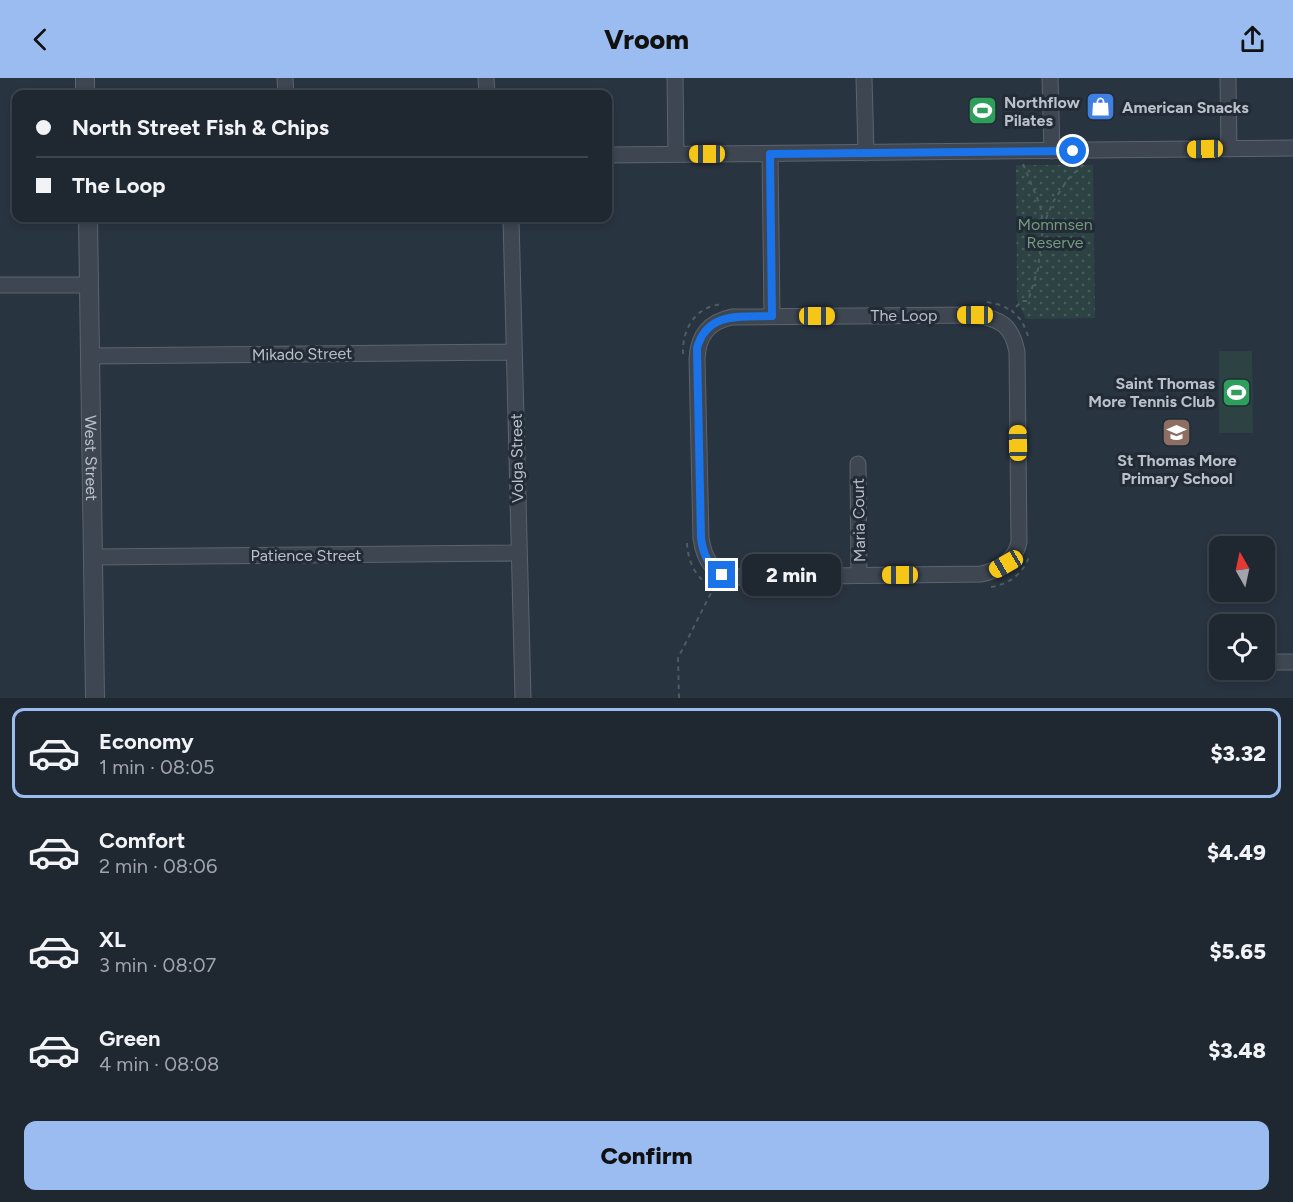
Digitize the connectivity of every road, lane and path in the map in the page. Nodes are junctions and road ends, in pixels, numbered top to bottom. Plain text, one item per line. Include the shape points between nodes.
1 (675, 78) edge
2 (864, 78) edge
3 (1050, 78) edge
4 (1228, 78) edge
5 (1293, 148) edge
6 (1229, 149) junction
7 (1052, 151) junction
8 (866, 153) junction
9 (676, 154) junction
10 (770, 154) junction
11 (612, 155) edge
12 (1075, 163) dead end
13 (1017, 164) dead end
14 (1022, 164) junction
15 (1033, 164) dead end
16 (88, 222) edge
17 (511, 222) edge
18 (1043, 226) junction
19 (0, 285) edge
20 (90, 285) junction
21 (981, 302) dead end
22 (726, 304) dead end
23 (1012, 311) junction
24 (772, 316) junction
25 (1029, 338) dead end
26 (514, 352) junction
27 (90, 356) junction
28 (683, 358) dead end
29 (858, 464) dead end
30 (687, 536) dead end
31 (1032, 548) dead end
32 (519, 553) junction
33 (93, 556) junction
34 (860, 575) junction
35 (714, 587) junction
36 (985, 587) dead end
37 (728, 590) dead end
38 (1275, 662) edge
39 (1293, 662) edge
40 (95, 698) edge
41 (522, 698) edge
42 (679, 698) edge

1 - 9 street
2 - 8 street
3 - 7 street
4 - 6 street
5 - 6 street
6 - 7 street
7 - 8 street
8 - 10 street
9 - 10 street
9 - 11 street
10 - 24 street
12 - 18 path via 1085,163 1059,190
13 - 14 path
14 - 15 path
14 - 18 path via 1040,205
16 - 20 street, West Street
17 - 26 street, Volga Street
18 - 23 path via 1038,269 1028,301 1022,301
19 - 20 street
20 - 27 street, West Street
21 - 23 path
22 - 28 path via 702,310 691,322 684,338
23 - 25 path via 1022,321
24 - 34 street, The Loop via 720,320 700,337 697,359 702,549 716,571 728,577
24 - 34 street, The Loop via 975,315 1001,322 1015,340 1019,534 1014,555 1000,567 981,574
26 - 27 street, Mikado Street
26 - 32 street, Volga Street
27 - 33 street, West Street
29 - 34 street, Maria Court
30 - 35 path via 692,567
31 - 36 path via 1015,578
32 - 33 street, Patience Street
32 - 41 street, Volga Street
33 - 40 street, West Street
35 - 37 path
35 - 42 path via 678,658
38 - 39 street

